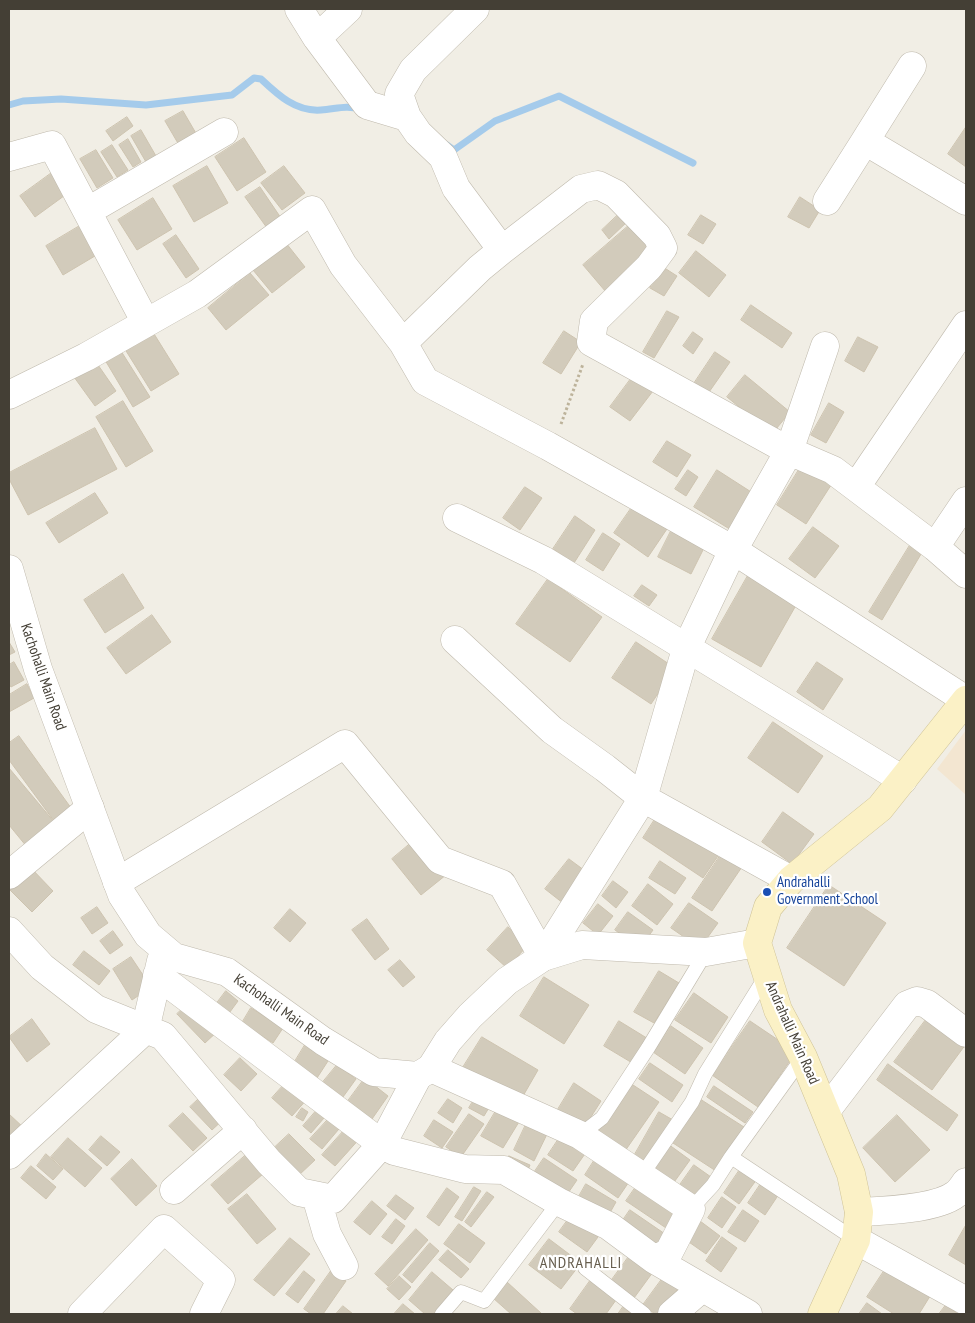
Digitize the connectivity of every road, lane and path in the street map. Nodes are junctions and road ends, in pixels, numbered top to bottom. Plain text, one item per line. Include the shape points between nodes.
1 (299, 9) edge
2 (348, 9) edge
3 (475, 9) edge
4 (317, 38) junction
5 (912, 66) dead end
6 (407, 117) junction
7 (224, 132) dead end
8 (866, 141) junction
9 (9, 157) edge
10 (827, 201) dead end
11 (966, 201) edge
12 (88, 211) junction
13 (502, 250) junction
14 (146, 323) junction
15 (966, 325) edge
16 (591, 342) junction
17 (403, 343) junction
18 (824, 346) dead end
19 (9, 395) edge
20 (548, 446) junction
21 (789, 451) junction
22 (856, 487) junction
23 (966, 501) edge
24 (457, 518) dead end
25 (935, 547) junction
26 (733, 550) junction
27 (9, 569) edge
28 (966, 574) edge
29 (455, 640) dead end
30 (686, 649) junction
31 (966, 700) edge
32 (902, 780) junction
33 (642, 798) junction
34 (90, 808) junction
35 (9, 875) edge
36 (791, 880) junction
37 (117, 882) junction
38 (9, 931) edge
39 (757, 942) junction
40 (164, 948) junction
41 (706, 952) junction
42 (543, 957) junction
43 (157, 975) junction
44 (766, 976) junction
45 (145, 1030) junction
46 (966, 1033) edge
47 (803, 1057) junction
48 (424, 1072) junction
49 (826, 1111) junction
50 (243, 1130) junction
51 (580, 1135) junction
52 (382, 1144) junction
53 (9, 1155) edge
54 (731, 1157) junction
55 (631, 1167) junction
56 (966, 1182) edge
57 (174, 1190) dead end
58 (316, 1196) junction
59 (559, 1202) junction
60 (691, 1209) junction
61 (859, 1212) junction
62 (856, 1240) junction
63 (656, 1260) junction
64 (344, 1266) dead end
65 (585, 1268) dead end
66 (702, 1288) junction
67 (966, 1301) edge
68 (82, 1314) edge
69 (204, 1314) edge
70 (442, 1314) edge
71 (644, 1314) edge
72 (672, 1314) edge
73 (748, 1314) edge
74 (822, 1314) edge

1 - 4 street
2 - 4 street
3 - 6 street via 413,70 399,94
4 - 6 street via 367,105
5 - 8 street
6 - 13 street via 418,133 443,156 456,188
7 - 12 street
8 - 10 street
8 - 11 street
9 - 12 street via 52,145
12 - 14 street
13 - 16 street via 581,189 598,185 616,194 657,236 664,248 594,321
13 - 17 street
14 - 17 street via 197,294 312,210 343,266
14 - 19 street
15 - 22 street
16 - 20 path via 556,436
16 - 21 street
17 - 20 street via 425,381
18 - 21 street
20 - 26 street
21 - 22 street via 833,470
21 - 26 street
22 - 25 street
23 - 25 street
24 - 30 street via 543,560
25 - 28 street
26 - 30 street
26 - 31 street
27 - 34 street, Kachohalli Main Road via 38,669
29 - 33 street via 552,730
30 - 32 street
30 - 33 street
31 - 32 main road
32 - 36 main road via 880,808
33 - 36 street
33 - 42 street
34 - 35 street
34 - 37 street, Kachohalli Main Road
36 - 39 main road via 768,907
37 - 40 street, Kachohalli Main Road via 148,935
37 - 42 street via 345,744 440,860 502,884
38 - 45 street via 42,967 96,1009
39 - 41 street
39 - 44 main road, Andrahalli Main Road
40 - 43 street
40 - 48 street, Kachohalli Main Road via 174,957 227,972 323,1041 374,1072
41 - 42 street via 582,945
41 - 51 lane via 602,1118
42 - 48 street via 507,981 470,1016
43 - 45 street
43 - 52 street
44 - 47 main road, Andrahalli Main Road via 778,1010
44 - 55 lane via 705,1074 676,1128 644,1172
45 - 50 street via 163,1036
45 - 53 street
46 - 49 street via 927,1004 917,1000 907,1005
47 - 49 main road, Andrahalli Main Road
47 - 54 lane
48 - 51 street, Kachohalli Main Road
48 - 52 street
49 - 61 main road, Andrahalli Main Road via 851,1174
50 - 57 street
50 - 58 street via 299,1192
51 - 55 street, Kachohalli Main Road
52 - 58 street via 333,1199
52 - 59 street via 394,1151 465,1169 504,1170
54 - 60 lane via 714,1185
54 - 62 lane
55 - 60 street, Kachohalli Main Road
56 - 61 street via 956,1194 943,1200 891,1211
58 - 64 street via 327,1234
59 - 63 street via 609,1226
59 - 70 lane via 484,1301 461,1292
60 - 63 street via 669,1252
61 - 62 main road, Andrahalli Main Road
62 - 67 street
62 - 74 main road, Andrahalli Main Road
63 - 66 street
65 - 71 lane
66 - 72 street
66 - 73 street
68 - 69 street via 164,1229 221,1280

